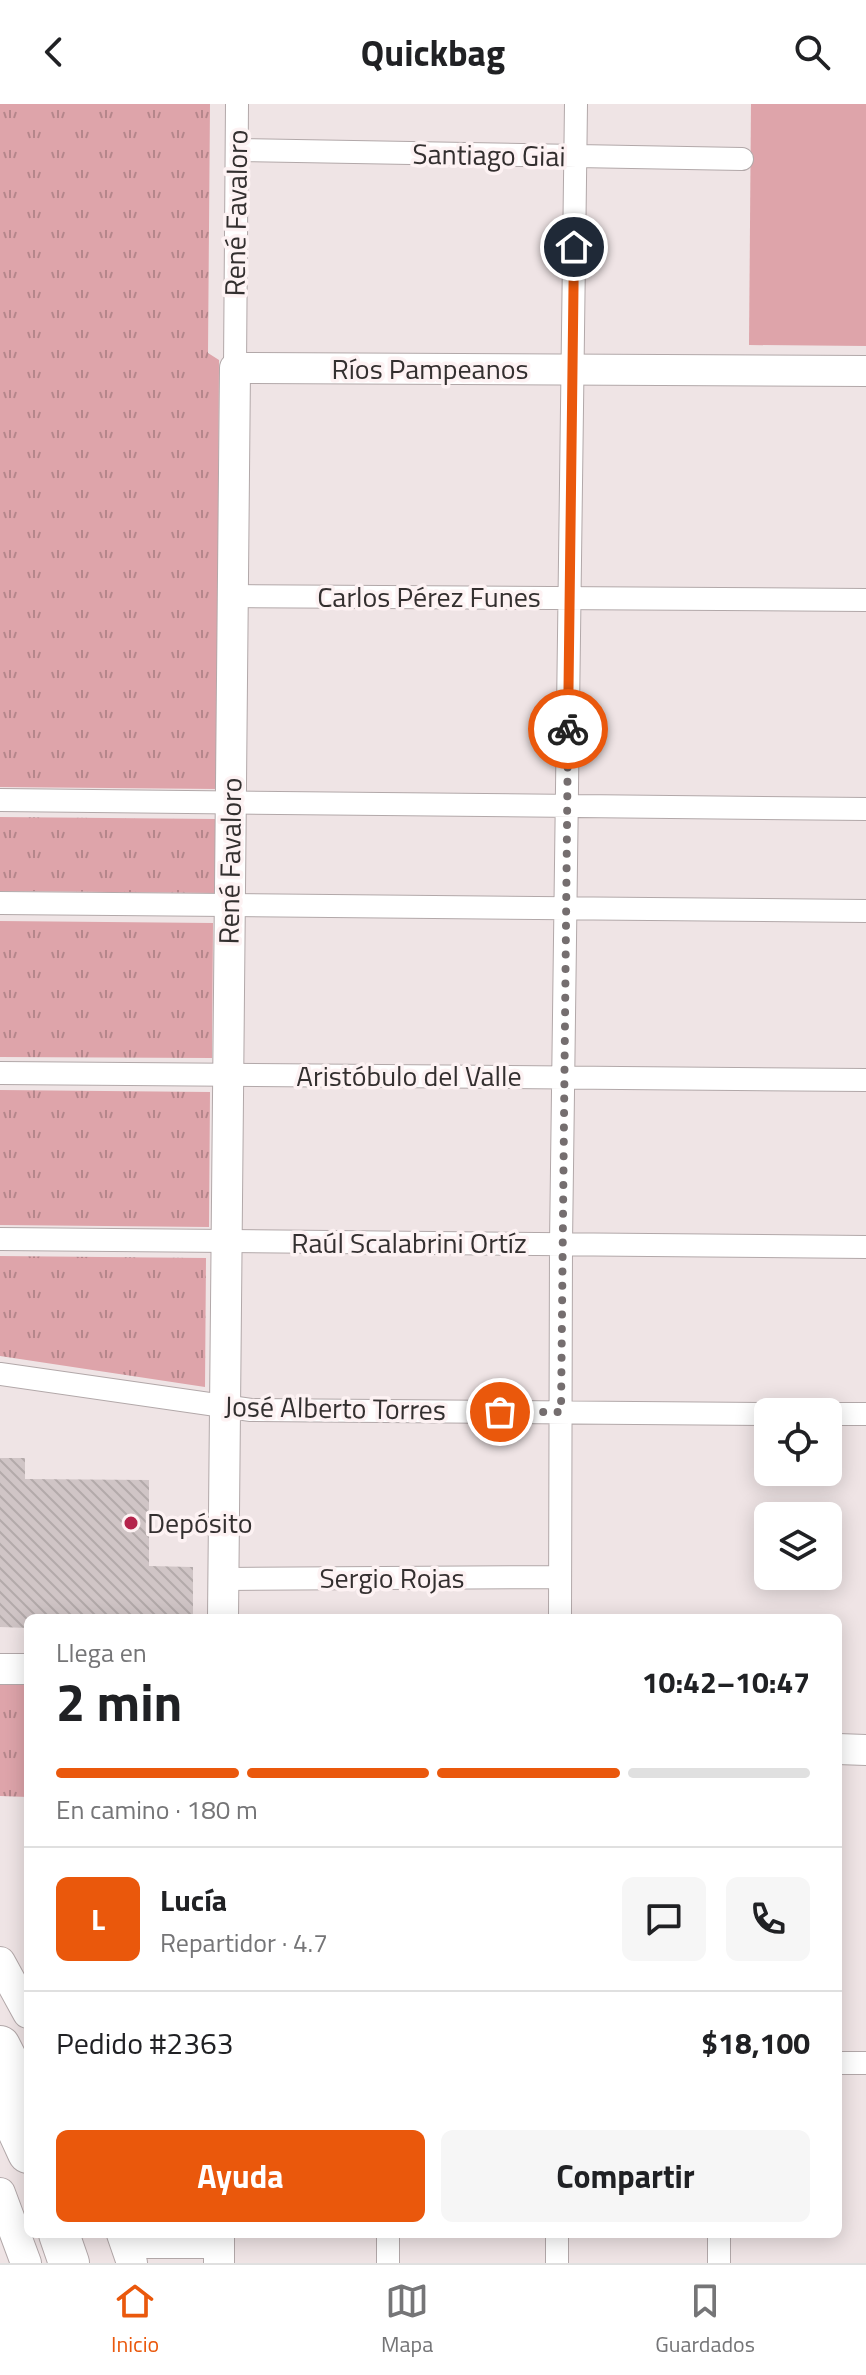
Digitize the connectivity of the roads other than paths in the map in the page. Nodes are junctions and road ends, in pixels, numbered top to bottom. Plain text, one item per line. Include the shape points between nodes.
1 (237, 104) edge
2 (576, 104) edge
3 (237, 150) junction
4 (575, 156) junction
5 (742, 159) dead end
6 (235, 368) junction
7 (572, 369) junction
8 (866, 371) edge
9 (232, 596) junction
10 (570, 598) junction
11 (866, 600) edge
12 (0, 800) edge
13 (230, 802) junction
14 (567, 806) junction
15 (866, 809) edge
16 (0, 903) edge
17 (229, 906) junction
18 (566, 909) junction
19 (866, 911) edge
20 (0, 1073) edge
21 (228, 1075) junction
22 (563, 1078) junction
23 (866, 1080) edge
24 (0, 1239) edge
25 (226, 1241) junction
26 (561, 1244) junction
27 (866, 1247) edge
28 (0, 1374) edge
29 (224, 1407) junction
30 (561, 1412) junction
31 (754, 1414) edge
32 (842, 1414) edge
33 (866, 1414) edge
34 (560, 1577) junction
35 (223, 1579) junction
36 (223, 1614) edge
37 (560, 1614) edge
38 (0, 1669) edge
39 (24, 1669) edge
40 (842, 1749) edge
41 (866, 1750) edge
42 (0, 1962) edge
43 (24, 2006) edge
44 (0, 2027) edge
45 (0, 2046) edge
46 (842, 2063) edge
47 (866, 2063) edge
48 (16, 2092) edge
49 (24, 2133) edge
50 (0, 2193) edge
51 (388, 2238) edge
52 (557, 2238) edge
53 (719, 2238) edge
54 (219, 2248) edge
55 (96, 2250) edge
56 (15, 2251) edge
57 (388, 2263) edge
58 (557, 2263) edge
59 (719, 2263) edge

1 - 3 street, René Favaloro
2 - 4 street
3 - 4 street, Santiago Giai
3 - 6 street, René Favaloro
4 - 5 street, Santiago Giai
4 - 7 street
6 - 7 street, Ríos Pampeanos
6 - 9 street, René Favaloro
7 - 8 street, Ríos Pampeanos
7 - 10 street
9 - 10 street, Carlos Pérez Funes
9 - 13 street, René Favaloro
10 - 11 street, Carlos Pérez Funes
10 - 14 street
12 - 13 street
13 - 14 street
13 - 17 street, René Favaloro
14 - 15 street
14 - 18 street
16 - 17 street
17 - 18 street
17 - 21 street, René Favaloro
18 - 19 street
18 - 22 street
20 - 21 street, Aristóbulo del Valle
21 - 22 street, Aristóbulo del Valle
21 - 25 street, René Favaloro
22 - 23 street, Aristóbulo del Valle
22 - 26 street
24 - 25 street, Raúl Scalabrini Ortíz
25 - 26 street, Raúl Scalabrini Ortíz
25 - 29 street, René Favaloro
26 - 27 street, Raúl Scalabrini Ortíz
26 - 30 street
28 - 29 street, José Alberto Torres
29 - 30 street, José Alberto Torres
29 - 35 street, René Favaloro
30 - 31 street, José Alberto Torres
30 - 34 street
32 - 33 street
34 - 35 street, Sergio Rojas
34 - 37 street
35 - 36 street, René Favaloro
38 - 39 street
40 - 41 street
42 - 43 street
44 - 48 highway
45 - 48 highway
46 - 47 street
48 - 49 highway
50 - 56 street
51 - 57 street
52 - 58 street
53 - 59 street
54 - 55 street

